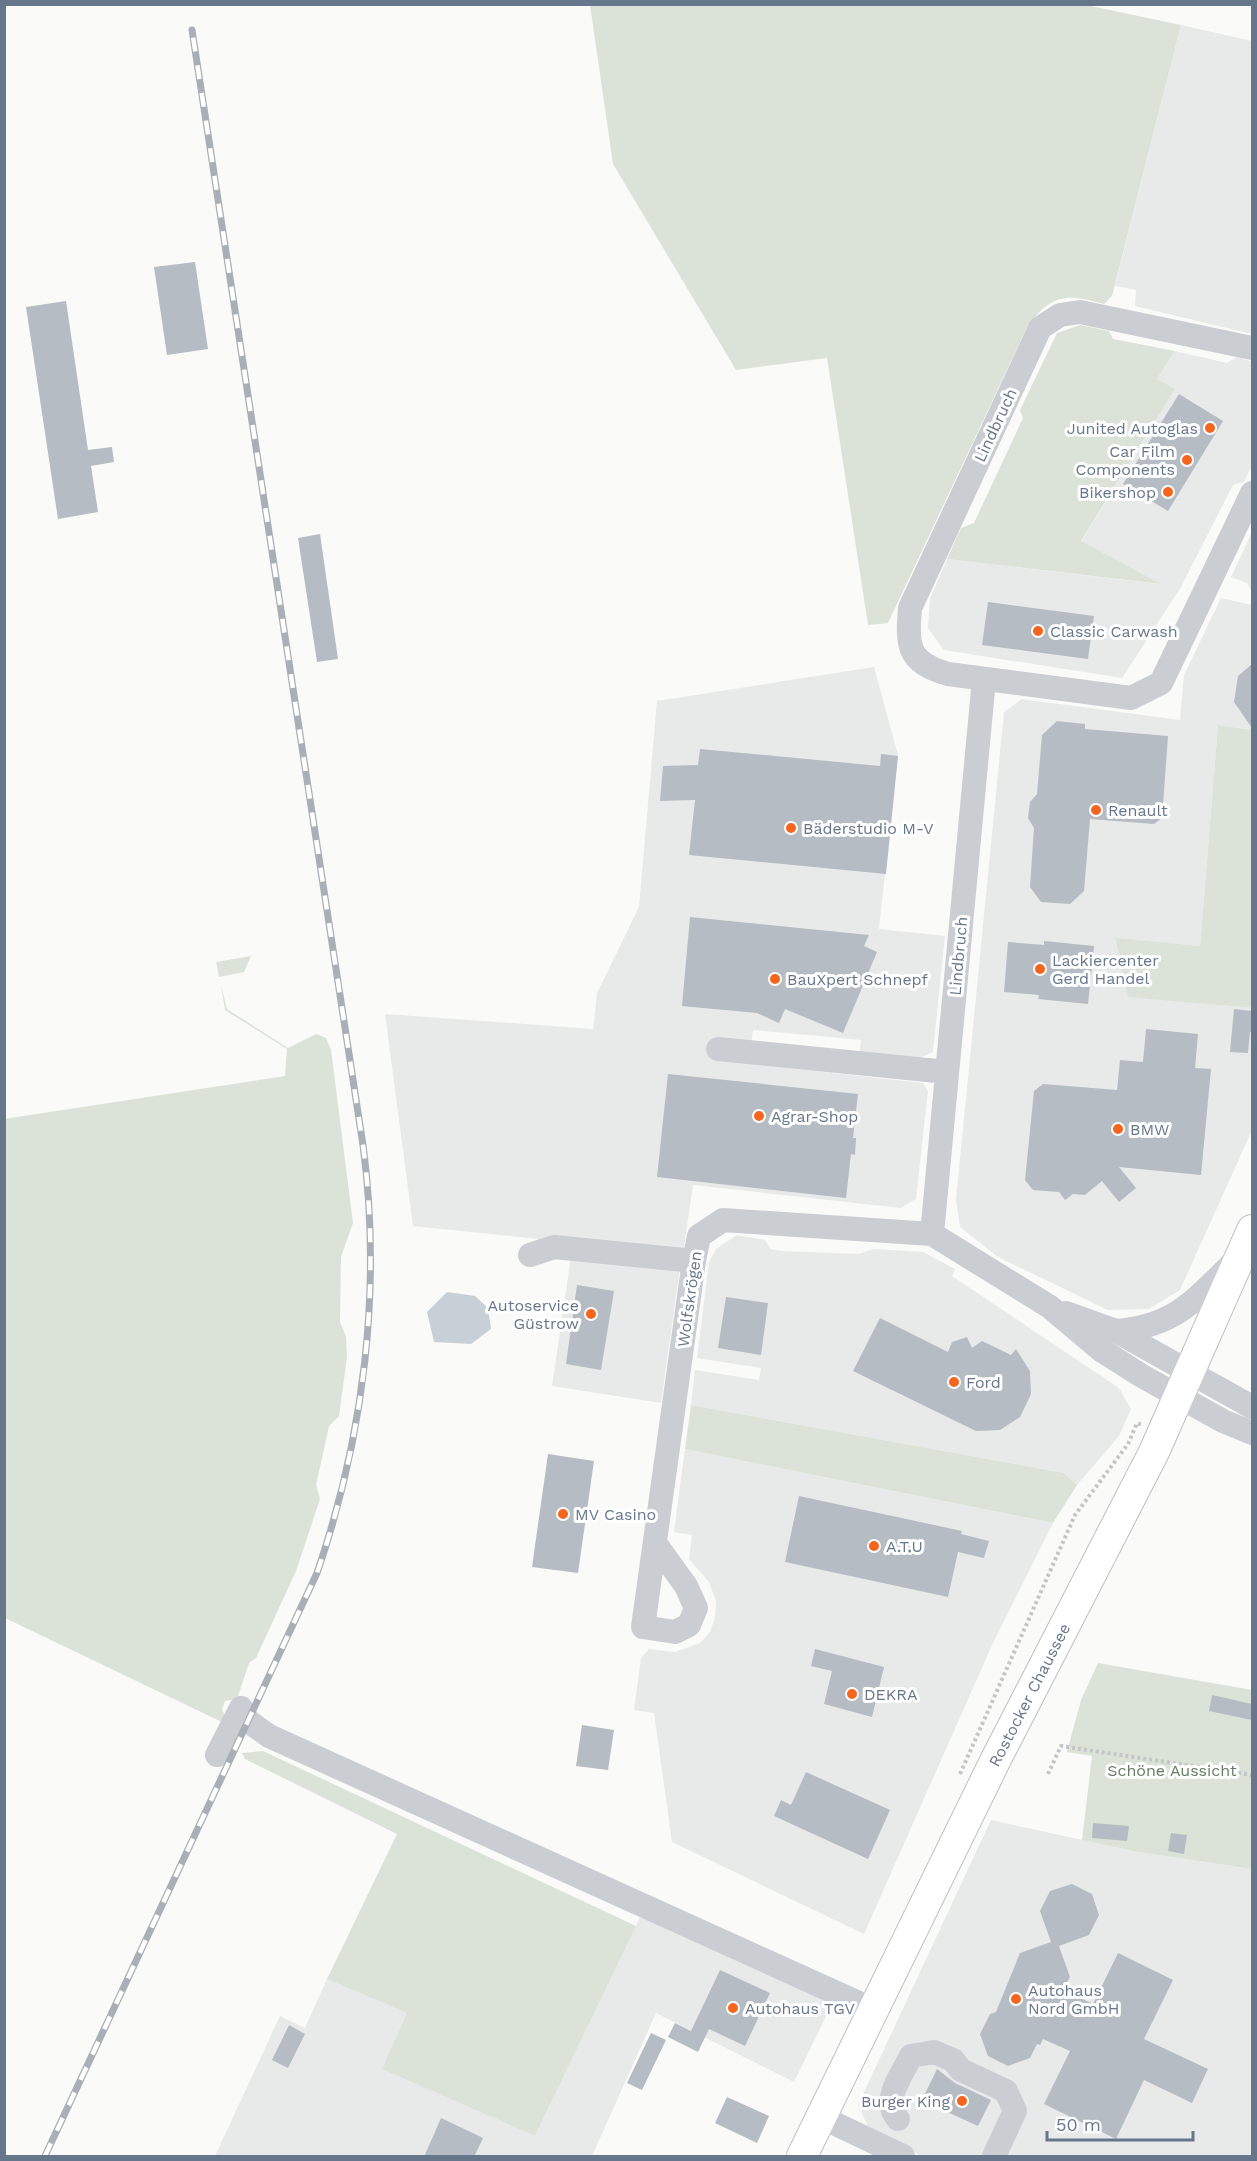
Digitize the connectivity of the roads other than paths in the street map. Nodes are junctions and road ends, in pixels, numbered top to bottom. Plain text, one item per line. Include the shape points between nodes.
1 (1252, 348) edge
2 (1252, 493) edge
3 (984, 678) junction
4 (718, 1049) dead end
5 (947, 1072) junction
6 (932, 1234) junction
7 (1246, 1243) edge
8 (530, 1255) dead end
9 (694, 1262) junction
10 (1050, 1307) junction
11 (1116, 1331) junction
12 (1184, 1384) junction
13 (1252, 1407) edge
14 (1252, 1433) edge
15 (655, 1543) junction
16 (218, 1755) dead end
17 (874, 2010) junction
18 (821, 2116) junction
19 (898, 2119) dead end
20 (802, 2157) edge
21 (903, 2157) edge
22 (994, 2157) edge

1 - 3 street, Lindbruch via 1080,312 1060,315 1040,328 910,608 908,638 913,655 929,668
2 - 3 street, Lindbruch via 1161,683 1131,698
3 - 5 street, Lindbruch
4 - 5 street
5 - 6 street, Lindbruch
6 - 9 street, Wolfskrögen via 723,1220 699,1236
6 - 10 street, Wolfskrögen
7 - 11 street, Wolfskrögen via 1186,1310 1142,1329
7 - 12 main road, Rostocker Chaussee
8 - 9 street via 554,1247
9 - 15 street, Wolfskrögen
10 - 11 street, Wolfskrögen
10 - 12 street, Wolfskrögen via 1101,1350
11 - 12 street, Wolfskrögen
12 - 13 street
12 - 14 street via 1223,1421
12 - 17 main road, Rostocker Chaussee via 1154,1452 986,1779
15 - 15 street, Wolfskrögen via 644,1627 675,1632 689,1625 696,1608 686,1586
16 - 17 street via 241,1708 248,1720 269,1736
17 - 18 main road, Rostocker Chaussee
18 - 20 main road, Rostocker Chaussee
18 - 21 street
19 - 22 street via 891,2111 890,2101 911,2056 934,2052 1006,2091 1015,2111

